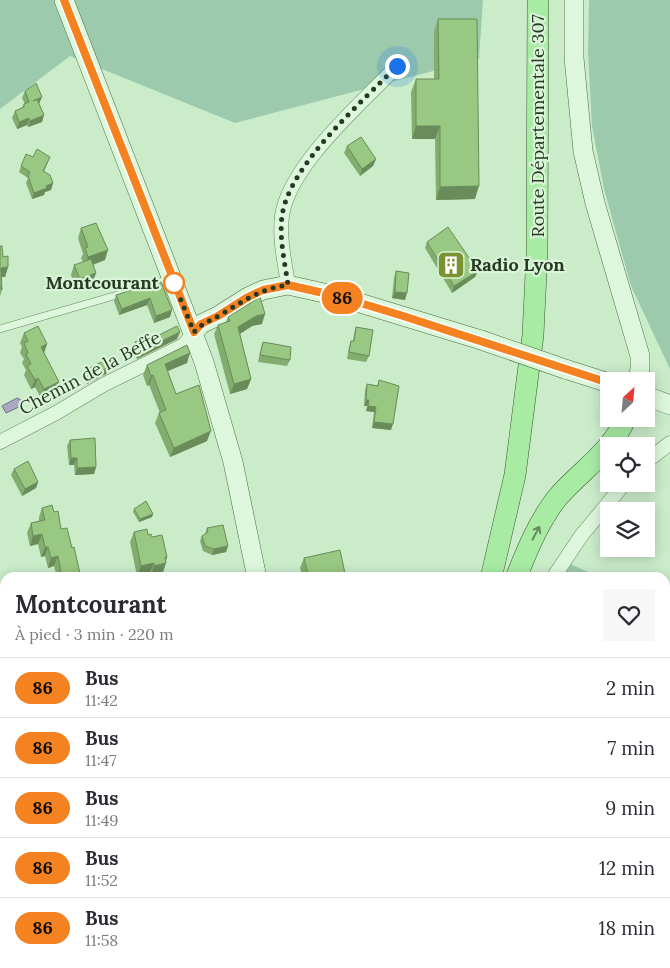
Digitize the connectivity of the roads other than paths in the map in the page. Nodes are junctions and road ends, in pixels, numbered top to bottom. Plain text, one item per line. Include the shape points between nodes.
1 (64, 0) edge
2 (538, 0) edge
3 (574, 0) edge
4 (397, 66) dead end
5 (172, 278) junction
6 (288, 285) junction
7 (0, 329) edge
8 (194, 332) junction
9 (640, 372) edge
10 (600, 380) edge
11 (655, 399) edge
12 (670, 405) edge
13 (621, 428) edge
14 (0, 442) edge
15 (670, 443) edge
16 (655, 455) edge
17 (617, 492) edge
18 (256, 572) edge
19 (492, 572) edge
20 (519, 572) edge
21 (557, 572) edge

1 - 5 street
2 - 19 main road, Route Départementale 307 via 537,253 533,335 515,475
3 - 9 street via 574,58 583,151 640,356
4 - 6 street via 329,136 304,166 289,194 282,216
5 - 7 lane
5 - 8 street
6 - 8 street via 248,297 201,324
6 - 10 street, bridge via 337,296
8 - 14 street, Chemin de la Beffe via 184,345
8 - 18 street via 222,419
11 - 12 street
20 -> 13 main road via 537,531 556,500
15 - 16 street
17 - 21 street

